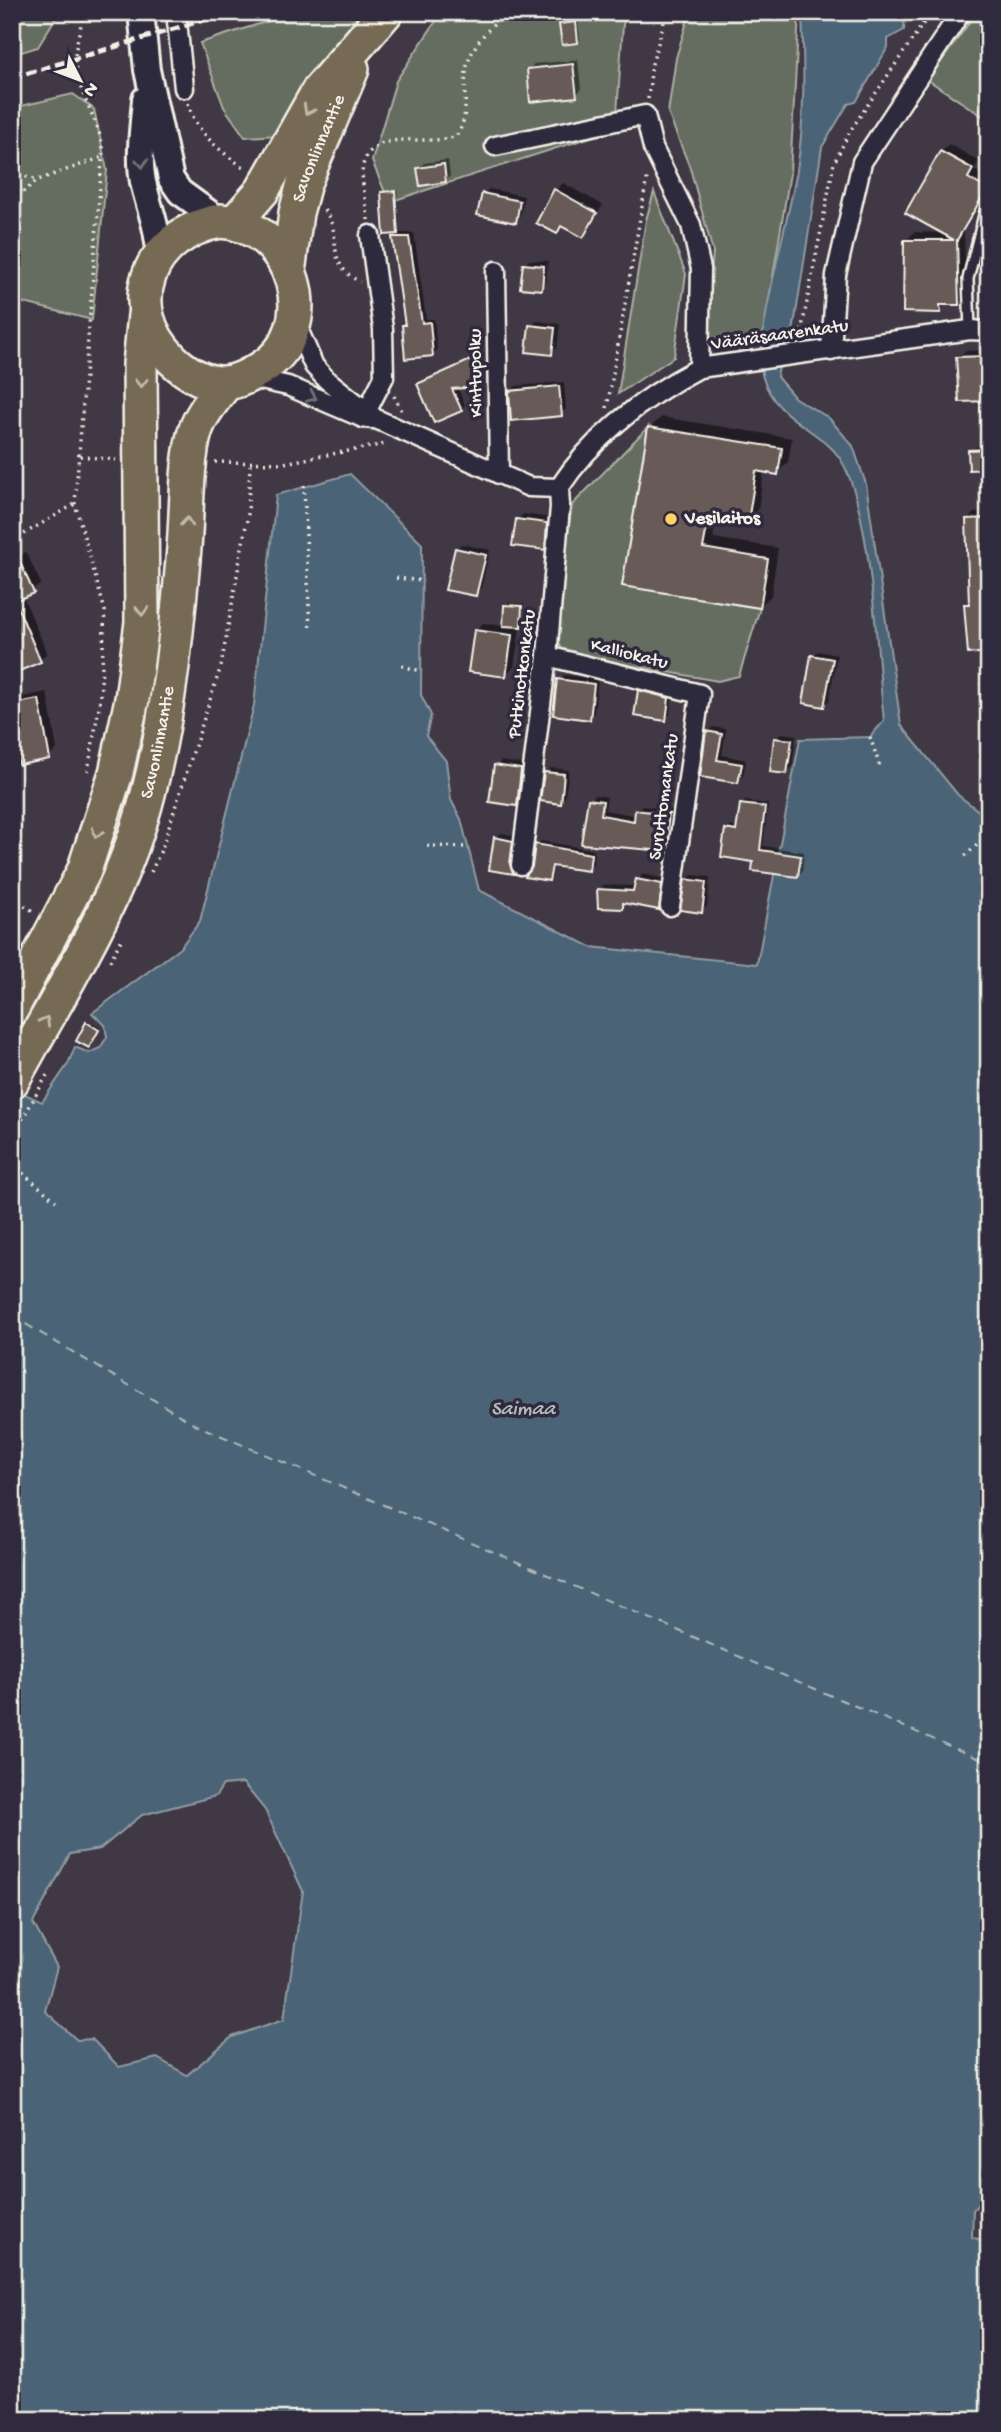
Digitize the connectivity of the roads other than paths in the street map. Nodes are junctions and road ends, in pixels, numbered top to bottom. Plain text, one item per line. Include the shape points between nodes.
1 (141, 12) edge
2 (176, 12) edge
3 (961, 12) edge
4 (376, 25) edge
5 (147, 70) junction
6 (184, 88) road end
7 (495, 146) dead end
8 (985, 211) dead end
9 (228, 222) junction
10 (370, 236) road end
11 (159, 257) junction
12 (289, 265) junction
13 (496, 271) dead end
14 (145, 315) junction
15 (296, 322) junction
16 (970, 330) junction
17 (989, 331) edge
18 (831, 351) junction
19 (699, 368) junction
20 (237, 380) junction
21 (373, 418) junction
22 (499, 474) junction
23 (559, 488) junction
24 (547, 656) junction
25 (700, 694) joint
26 (521, 865) dead end
27 (670, 906) dead end
28 (12, 1008) edge
29 (12, 1081) edge

1 - 5 main road
2 - 6 street
3 - 18 street via 862,162 836,275
4 -> 9 highway, Savonlinnantie via 319,90 262,191
4 - 12 highway, Savonlinnantie via 304,183
5 - 9 main road via 171,179 180,192
5 -> 11 main road via 141,151
7 - 19 street via 645,115 653,148 691,225 701,269
8 - 16 lane via 968,279
9 - 11 highway via 188,232
9 - 12 highway via 260,235
10 - 21 street via 383,329 384,377
11 - 14 highway via 144,290
12 - 15 highway via 295,283
13 - 22 street, Kinttupolku
14 - 20 highway via 165,352 181,368 197,377
14 -> 28 highway, Savonlinnantie via 140,364 142,622 136,673 116,773 93,846 54,910
15 - 20 highway via 280,353
15 - 21 street via 314,366
16 - 17 street, Vääräsaarenkatu
16 - 18 street, Vääräsaarenkatu
18 - 19 street, Vääräsaarenkatu
19 - 23 street, Vääräsaarenkatu via 663,387 585,450
20 -> 21 street via 288,386
29 -> 20 highway, Savonlinnantie via 111,929 159,749 183,569 190,451 196,428
21 - 22 street
22 - 23 street via 529,487
23 - 24 street, Putkinotkonkatu
24 - 25 street, Kalliokatu
24 - 26 street, Putkinotkonkatu
25 - 27 street, Suruttomankatu

